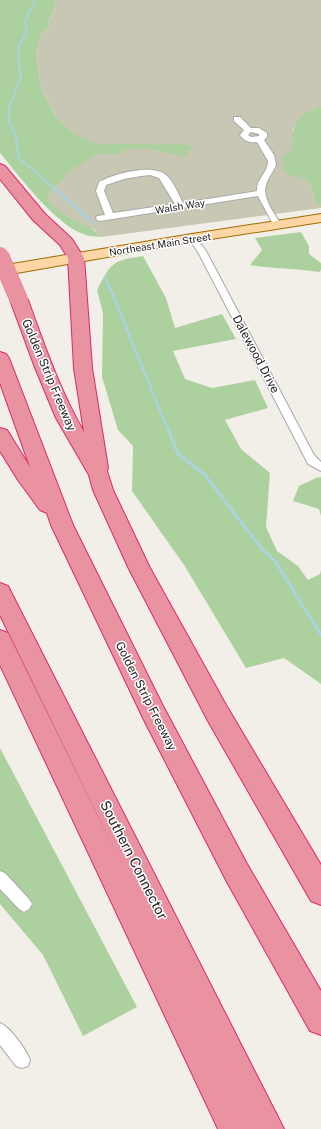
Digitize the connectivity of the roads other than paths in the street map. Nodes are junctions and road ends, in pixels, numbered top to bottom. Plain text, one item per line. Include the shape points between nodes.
1 (237, 119) dead end
2 (0, 169) edge
3 (261, 193) junction
4 (180, 206) junction
5 (110, 216) junction
6 (100, 218) dead end
7 (321, 218) edge
8 (278, 226) junction
9 (192, 238) junction
10 (0, 256) edge
11 (76, 258) junction
12 (0, 271) edge
13 (0, 358) edge
14 (0, 435) edge
15 (321, 466) edge
16 (99, 475) junction
17 (62, 525) junction
18 (0, 592) edge
19 (0, 640) edge
20 (0, 878) edge
21 (321, 891) edge
22 (24, 904) dead end
23 (321, 1020) edge
24 (0, 1031) edge
25 (22, 1060) dead end
26 (236, 1129) edge
27 (268, 1129) edge

1 - 3 street via 249,130 263,134 259,139 272,160 272,166 262,180
2 - 11 highway via 40,217 66,242
3 - 4 street, Walsh Way
3 - 8 street
4 - 5 street, Walsh Way
4 - 5 street via 163,176 148,173 108,180 102,184 100,191
5 - 6 street, Walsh Way
7 - 8 main road, Northeast Main Street
8 - 9 main road, Northeast Main Street
9 - 11 main road, Northeast Main Street
9 - 15 street, Dalewood Drive via 202,251 309,456
10 - 16 highway, Golden Strip Freeway, bridge via 66,418
11 - 12 main road, Northeast Main Street
11 - 16 highway via 83,368
13 - 17 highway, Golden Strip Freeway
14 - 17 highway via 25,475
16 - 21 highway, Golden Strip Freeway via 103,490 128,545 185,655
17 - 23 highway, Golden Strip Freeway via 153,712 237,874
18 - 27 highway, Southern Connector
19 - 26 highway, Southern Connector
20 - 22 street
24 - 25 street

